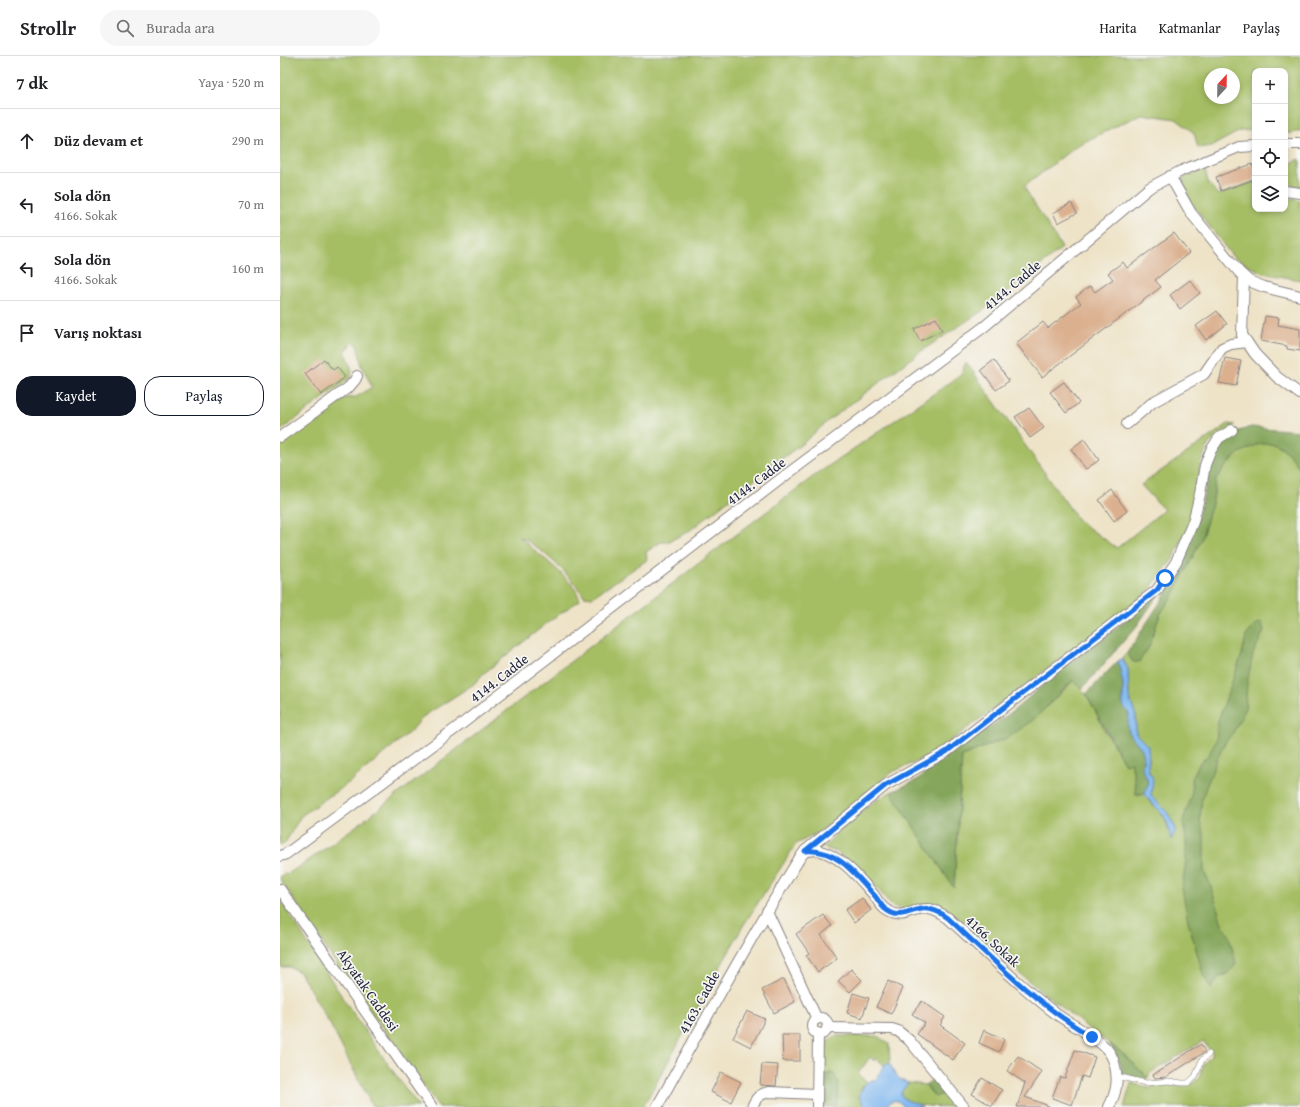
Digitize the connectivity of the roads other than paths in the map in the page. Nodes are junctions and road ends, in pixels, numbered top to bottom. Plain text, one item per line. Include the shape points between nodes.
1 (1288, 144) edge
2 (1300, 144) edge
3 (1252, 146) edge
4 (1170, 176) junction
5 (1288, 191) edge
6 (1300, 193) edge
7 (1244, 277) junction
8 (1300, 296) edge
9 (1247, 342) junction
10 (357, 376) dead end
11 (1300, 394) edge
12 (1127, 424) dead end
13 (1232, 430) dead end
14 (280, 437) edge
15 (805, 851) junction
16 (280, 856) edge
17 (280, 889) edge
18 (767, 911) junction
19 (823, 1030) junction
20 (1209, 1054) dead end
21 (1116, 1076) junction
22 (817, 1094) junction
23 (432, 1107) edge
24 (657, 1107) edge
25 (752, 1107) edge
26 (817, 1107) edge
27 (964, 1107) edge
28 (1109, 1107) edge

1 - 2 street
3 - 4 street, 4144. Cadde via 1239,147
4 - 7 street via 1191,213
4 - 16 street, 4144. Cadde via 1149,188 985,326 463,723
5 - 6 street
7 - 8 street via 1264,287
7 - 9 street via 1242,335
9 - 11 street via 1254,354 1277,377
9 - 12 street via 1222,348 1204,374 1153,402
10 - 14 street via 348,386
13 - 15 street, 4163. Cadde via 1219,438 1211,450 1193,522 1176,562 1157,590 946,752 886,785
15 - 18 street, 4163. Cadde
15 - 21 street, 4166. Sokak via 816,850 844,864 854,872 884,908 891,912 905,915 930,909 948,918 1035,998 1102,1044 1110,1052
17 - 23 street, Akyatak Caddesi
18 - 19 street via 817,1019 824,1019 827,1023
18 - 24 street, 4163. Cadde
19 - 22 street
19 - 27 street via 898,1031 909,1040
20 - 21 lane via 1202,1060 1195,1077 1188,1083 1146,1083
21 - 28 street, 4166. Sokak via 1116,1087
22 - 25 street via 763,1093 757,1096
22 - 26 street

